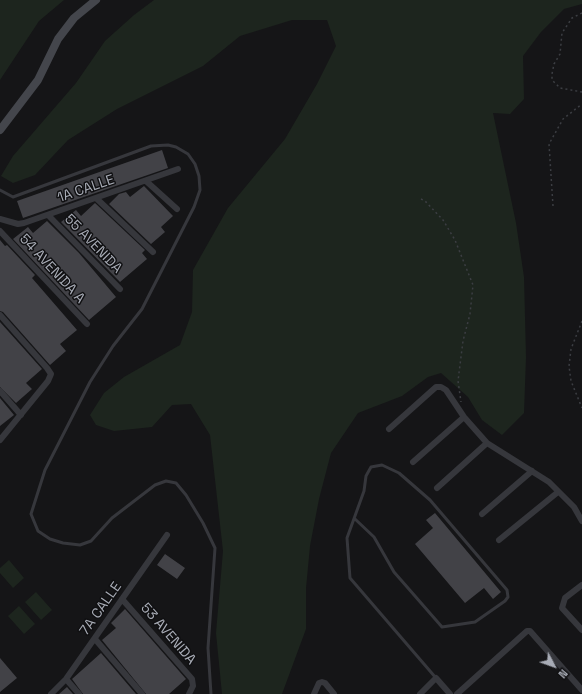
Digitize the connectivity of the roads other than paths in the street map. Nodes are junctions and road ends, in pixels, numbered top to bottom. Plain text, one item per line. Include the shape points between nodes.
1 (96, 0) edge
2 (0, 130) edge
3 (178, 169) dead end
4 (146, 181) junction
5 (0, 190) edge
6 (96, 198) junction
7 (177, 209) dead end
8 (48, 215) junction
9 (0, 219) edge
10 (0, 231) edge
11 (153, 252) dead end
12 (120, 289) dead end
13 (0, 315) edge
14 (87, 324) dead end
15 (0, 391) edge
16 (21, 415) junction
17 (464, 417) junction
18 (388, 430) dead end
19 (0, 440) edge
20 (487, 444) junction
21 (413, 462) dead end
22 (532, 471) junction
23 (437, 488) dead end
24 (558, 492) junction
25 (482, 514) dead end
26 (355, 520) junction
27 (582, 521) edge
28 (167, 535) dead end
29 (499, 540) dead end
30 (580, 588) edge
31 (122, 599) junction
32 (582, 630) edge
33 (95, 639) junction
34 (436, 678) junction
35 (66, 679) junction
36 (582, 690) edge
37 (50, 694) edge
38 (79, 694) edge
39 (142, 694) edge
40 (189, 694) edge
41 (211, 694) edge
42 (314, 694) edge
43 (334, 694) edge
44 (420, 694) edge
45 (450, 694) edge
46 (457, 694) edge

1 - 2 main road via 74,18 62,34 38,80
3 - 4 street, 1A CALLE
4 - 6 street, 1A CALLE
4 - 7 street
5 - 41 lane via 13,197 152,146 176,147 188,154 195,164 200,176 200,190 194,207 142,309 113,346 90,382 45,470 31,514 38,531 50,539 80,545 91,541 112,518 155,485 166,481 176,483 200,517 215,548 208,648
6 - 8 street, 1A CALLE
6 - 11 street
8 - 9 street, 1A CALLE via 19,224
8 - 12 street, 55 AVENIDA
10 - 14 street, 54 AVENIDA A
13 - 16 street via 51,374
15 - 16 street
16 - 19 street
17 - 18 street via 446,390 436,387
17 - 20 street
17 - 21 street
20 - 22 street
20 - 23 street
22 - 24 street via 549,482
22 - 25 street
24 - 27 street via 574,507
24 - 29 street
26 - 26 lane via 374,537 394,572 442,627 475,622 505,602 507,590 430,500 400,472 382,465 371,467 366,476
26 - 34 lane via 347,538 350,578
28 - 31 street, 7A CALLE
30 - 32 street via 564,598 562,608
31 - 33 street, 7A CALLE
31 - 40 street, 53 AVENIDA via 192,679 193,686
33 - 35 street, 7A CALLE
33 - 39 street
34 - 44 street
34 - 45 street
35 - 37 street, 7A CALLE
35 - 38 street
36 - 46 street via 530,631 527,631
42 - 43 street via 322,682

